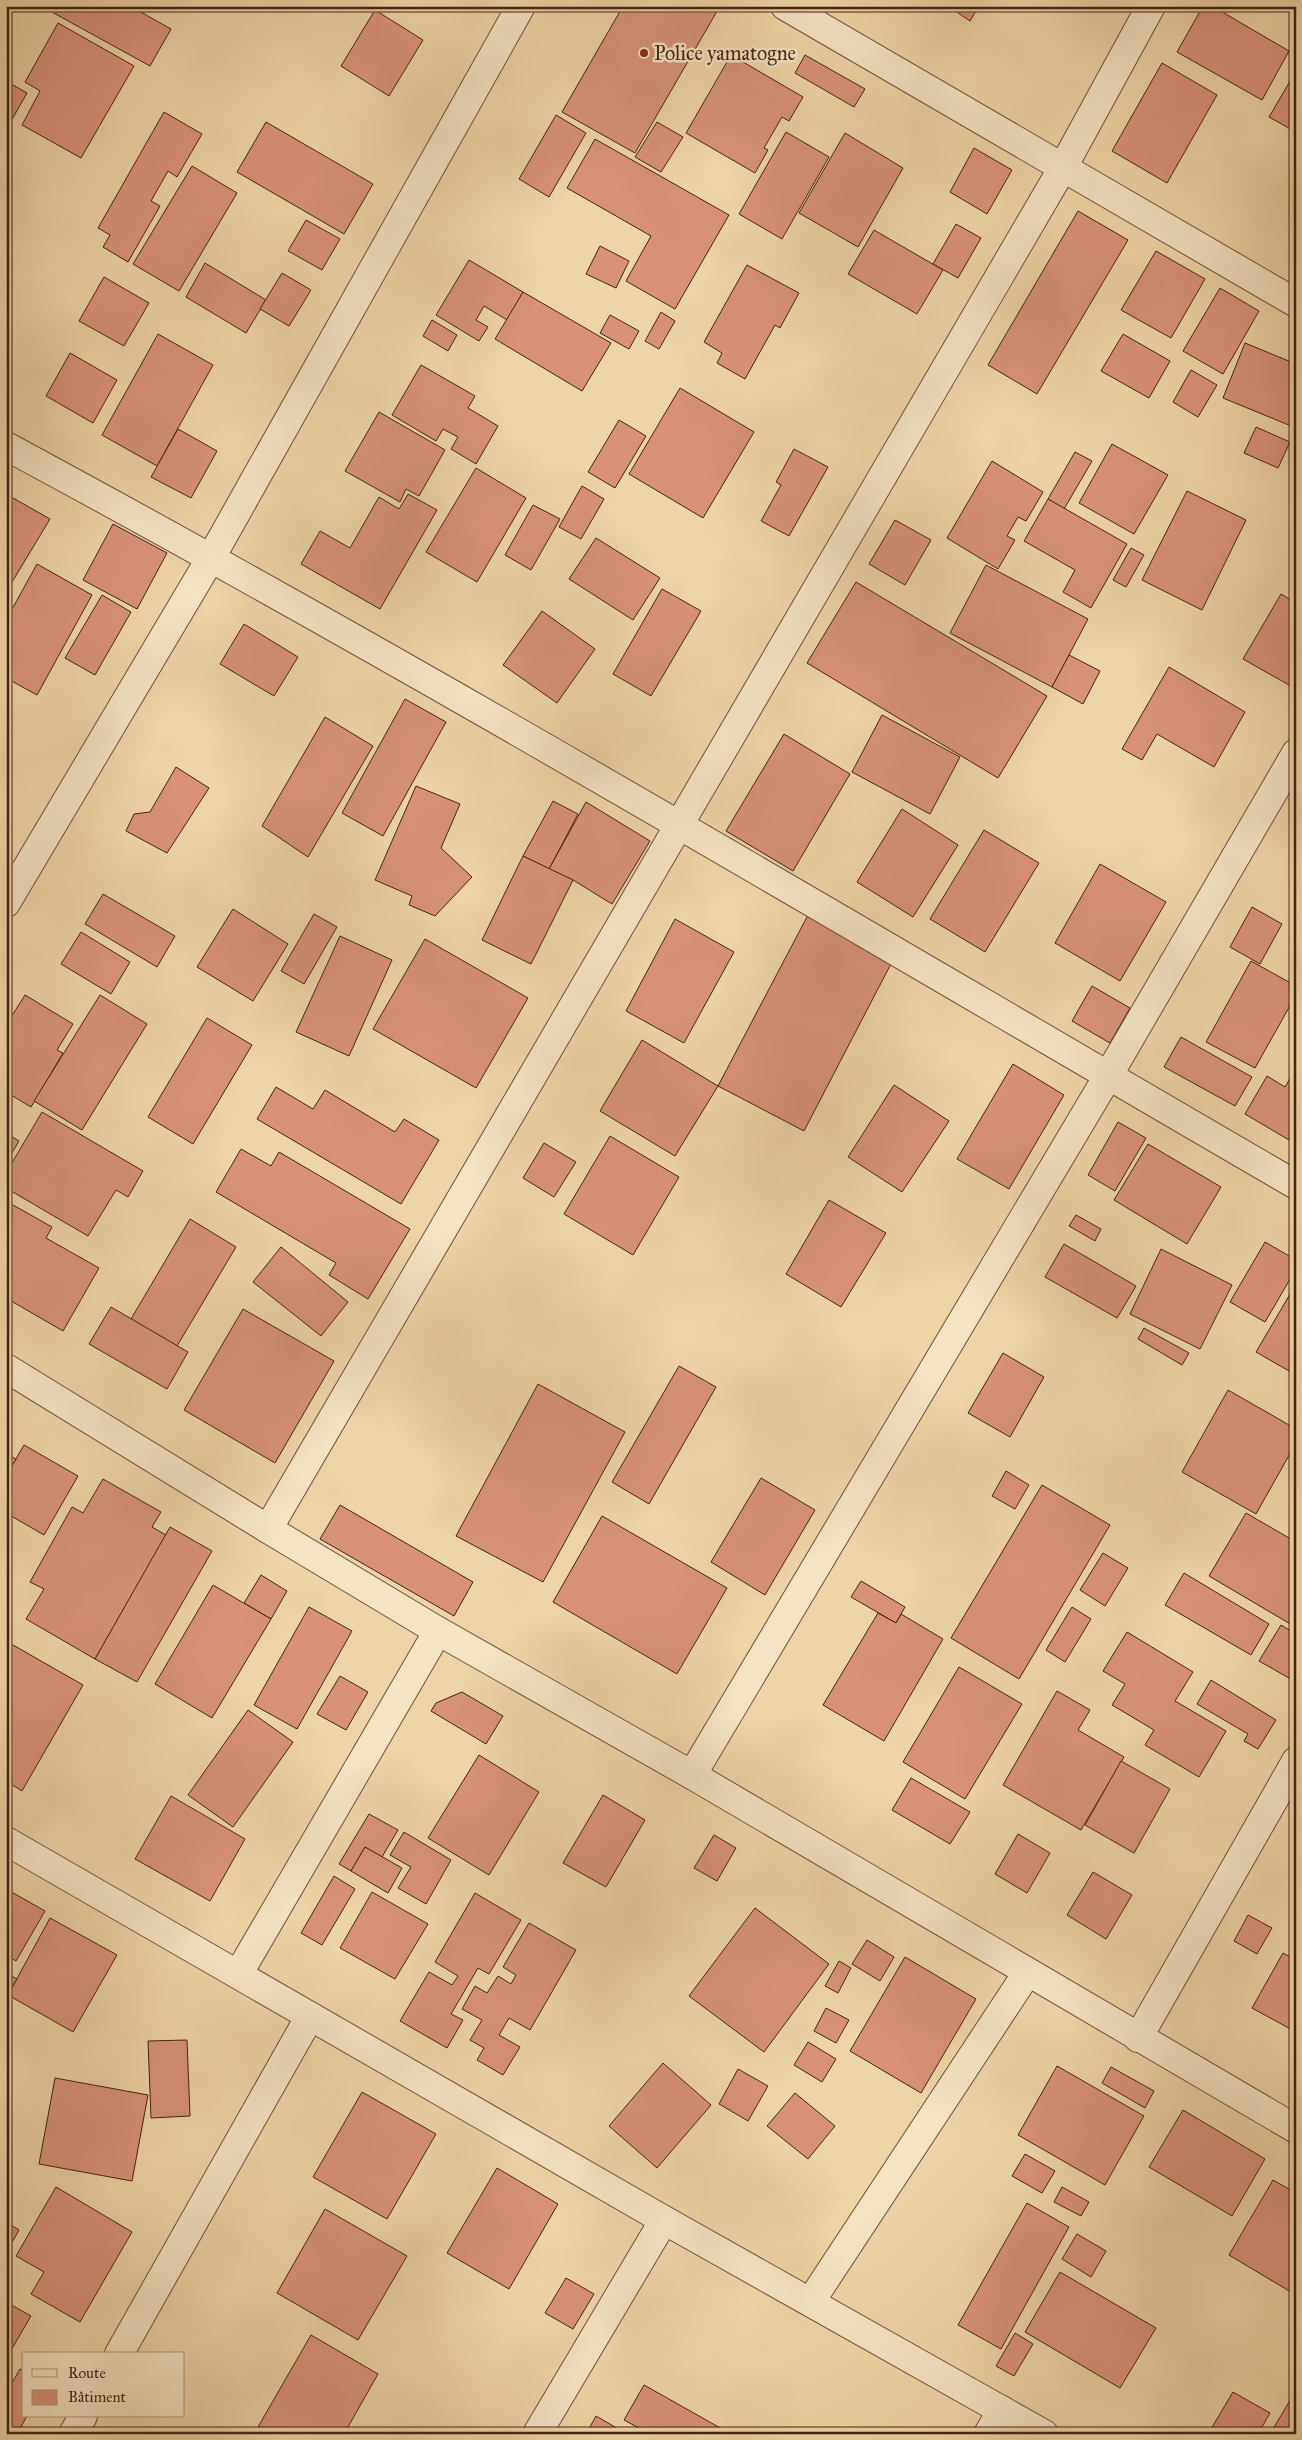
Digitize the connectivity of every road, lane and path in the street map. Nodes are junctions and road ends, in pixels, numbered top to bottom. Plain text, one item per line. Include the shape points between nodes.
1 (521, 6) edge
2 (785, 6) edge
3 (1151, 6) edge
4 (1062, 169) junction
5 (1296, 303) edge
6 (6, 446) edge
7 (212, 556) junction
8 (1296, 753) edge
9 (679, 825) junction
10 (6, 903) edge
11 (1108, 1076) junction
12 (1296, 1185) edge
13 (6, 1368) edge
14 (268, 1530) junction
15 (438, 1631) junction
16 (1296, 1761) edge
17 (692, 1775) junction
18 (6, 1841) edge
19 (1027, 1973) junction
20 (239, 1974) junction
21 (310, 2016) junction
22 (1138, 2038) junction
23 (1296, 2129) edge
24 (664, 2220) junction
25 (811, 2301) junction
26 (120, 2352) edge
27 (1002, 2410) junction
28 (82, 2418) edge
29 (73, 2434) edge
30 (537, 2434) edge
31 (988, 2434) edge
32 (1044, 2434) edge

1 - 7 street
2 - 4 street
3 - 4 street
4 - 5 street
4 - 9 street
6 - 7 street
7 - 9 street
7 - 10 street
8 - 11 street
9 - 11 street
9 - 14 street
11 - 12 street
11 - 17 street
13 - 14 street
14 - 15 street
15 - 17 street
15 - 20 street
16 - 22 street
17 - 19 street
18 - 20 street
19 - 22 street
19 - 25 street
20 - 21 street
21 - 24 street
21 - 26 street
22 - 23 street
24 - 25 street
24 - 30 street
25 - 27 street
27 - 31 street
27 - 32 street
28 - 29 street

